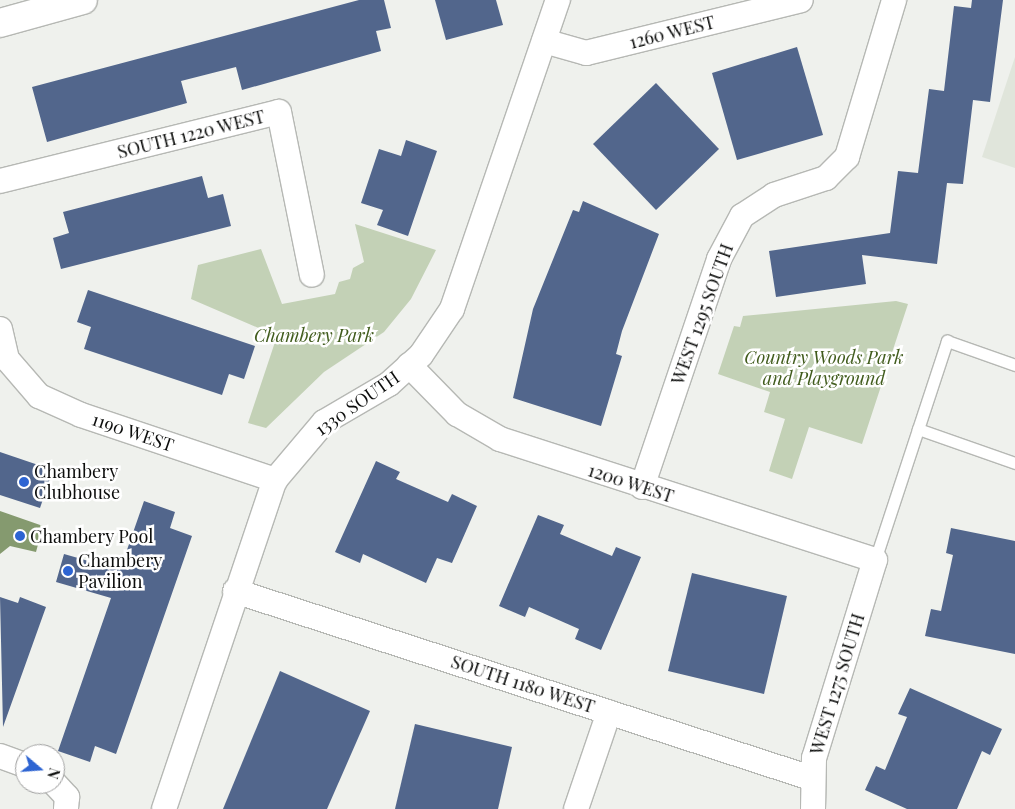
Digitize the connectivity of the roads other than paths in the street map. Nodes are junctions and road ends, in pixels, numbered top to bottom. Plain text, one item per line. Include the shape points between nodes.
1 (83, 0) edge
2 (558, 0) edge
3 (801, 0) edge
4 (894, 0) edge
5 (0, 23) edge
6 (544, 41) junction
7 (0, 181) edge
8 (312, 275) dead end
9 (0, 329) edge
10 (3, 361) edge
11 (409, 365) junction
12 (1015, 365) edge
13 (918, 430) junction
14 (1015, 463) edge
15 (275, 480) junction
16 (642, 487) junction
17 (875, 560) junction
18 (235, 591) junction
19 (609, 712) junction
20 (0, 756) edge
21 (15, 761) edge
22 (811, 778) junction
23 (164, 809) edge
24 (576, 809) edge
25 (813, 809) edge

1 - 5 main road
2 - 6 street, 1330 SOUTH
3 - 6 street, 1260 WEST via 586,53
4 - 16 street, WEST 1295 SOUTH via 847,156 826,178 774,195 742,216 718,258
6 - 11 street, 1330 SOUTH via 452,309
7 - 8 street, SOUTH 1220 WEST via 279,112
9 - 10 street
10 - 15 street, 1190 WEST via 39,396
11 - 15 street, 1330 SOUTH via 389,384 324,422
11 - 16 street, 1200 WEST via 457,414 500,439
12 - 13 lane via 947,341
13 - 14 lane
13 - 17 lane
15 - 18 street, 1330 SOUTH
16 - 17 street, 1200 WEST
17 - 22 street, WEST 1275 SOUTH
18 - 19 street, SOUTH 1180 WEST
18 - 23 street, 1330 SOUTH
19 - 22 street, SOUTH 1180 WEST
19 - 24 street
20 - 21 street
22 - 25 street, WEST 1275 SOUTH

